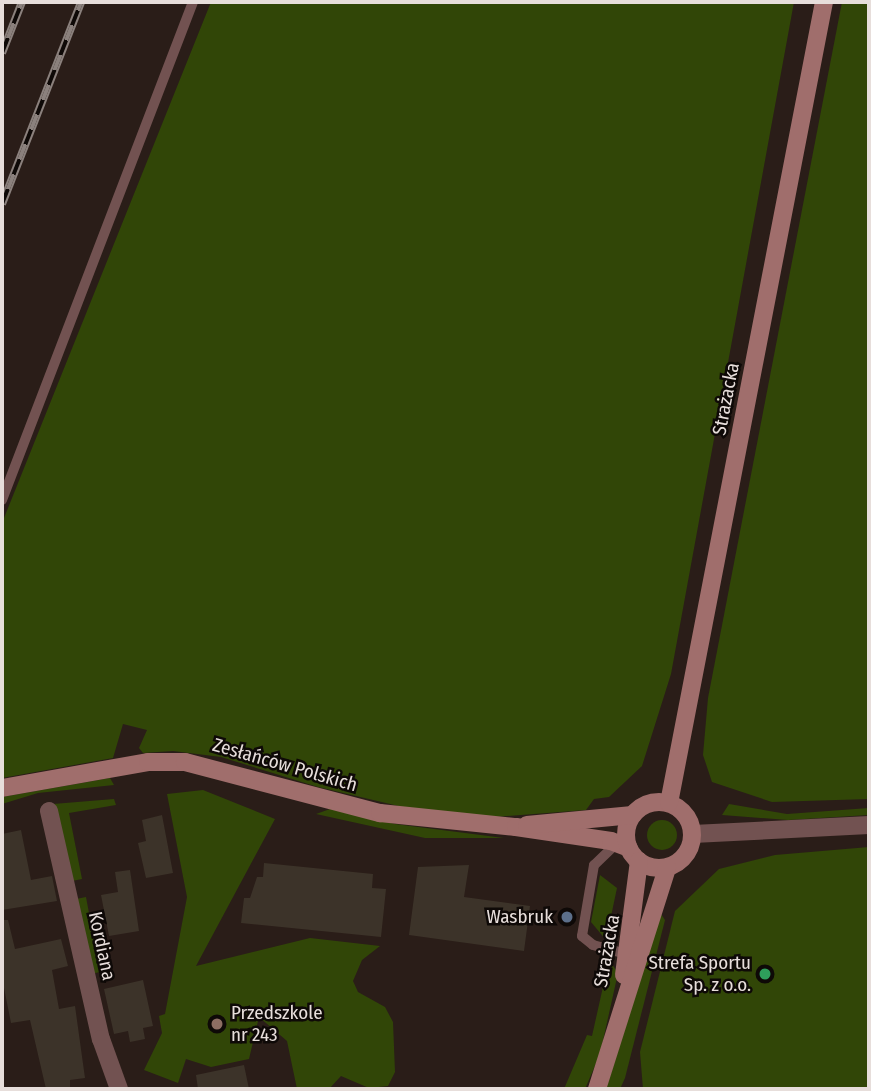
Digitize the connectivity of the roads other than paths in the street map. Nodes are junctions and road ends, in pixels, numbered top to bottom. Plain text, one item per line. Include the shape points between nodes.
1 (193, 2) edge
2 (824, 2) edge
3 (2, 500) edge
4 (2, 788) edge
5 (669, 803) junction
6 (49, 811) dead end
7 (633, 815) junction
8 (869, 825) edge
9 (516, 827) junction
10 (693, 834) junction
11 (628, 851) junction
12 (667, 868) junction
13 (633, 956) junction
14 (119, 1089) edge
15 (597, 1089) edge

1 - 3 lane
2 - 5 main road, Strażacka
4 - 9 main road, Zesłańców Polskich via 148,762 185,762 380,813
5 - 7 main road via 646,805
5 - 10 main road via 687,816
6 - 14 street, Kordiana via 101,1039
7 - 9 main road, Zesłańców Polskich
7 - 11 main road via 627,828
8 - 10 street
9 - 11 main road, Zesłańców Polskich
10 - 12 main road via 685,857
11 - 12 main road
11 - 13 main road, Strażacka
11 - 13 lane via 594,865 582,936 600,948
12 - 13 main road, Strażacka
13 - 15 main road, Strażacka

